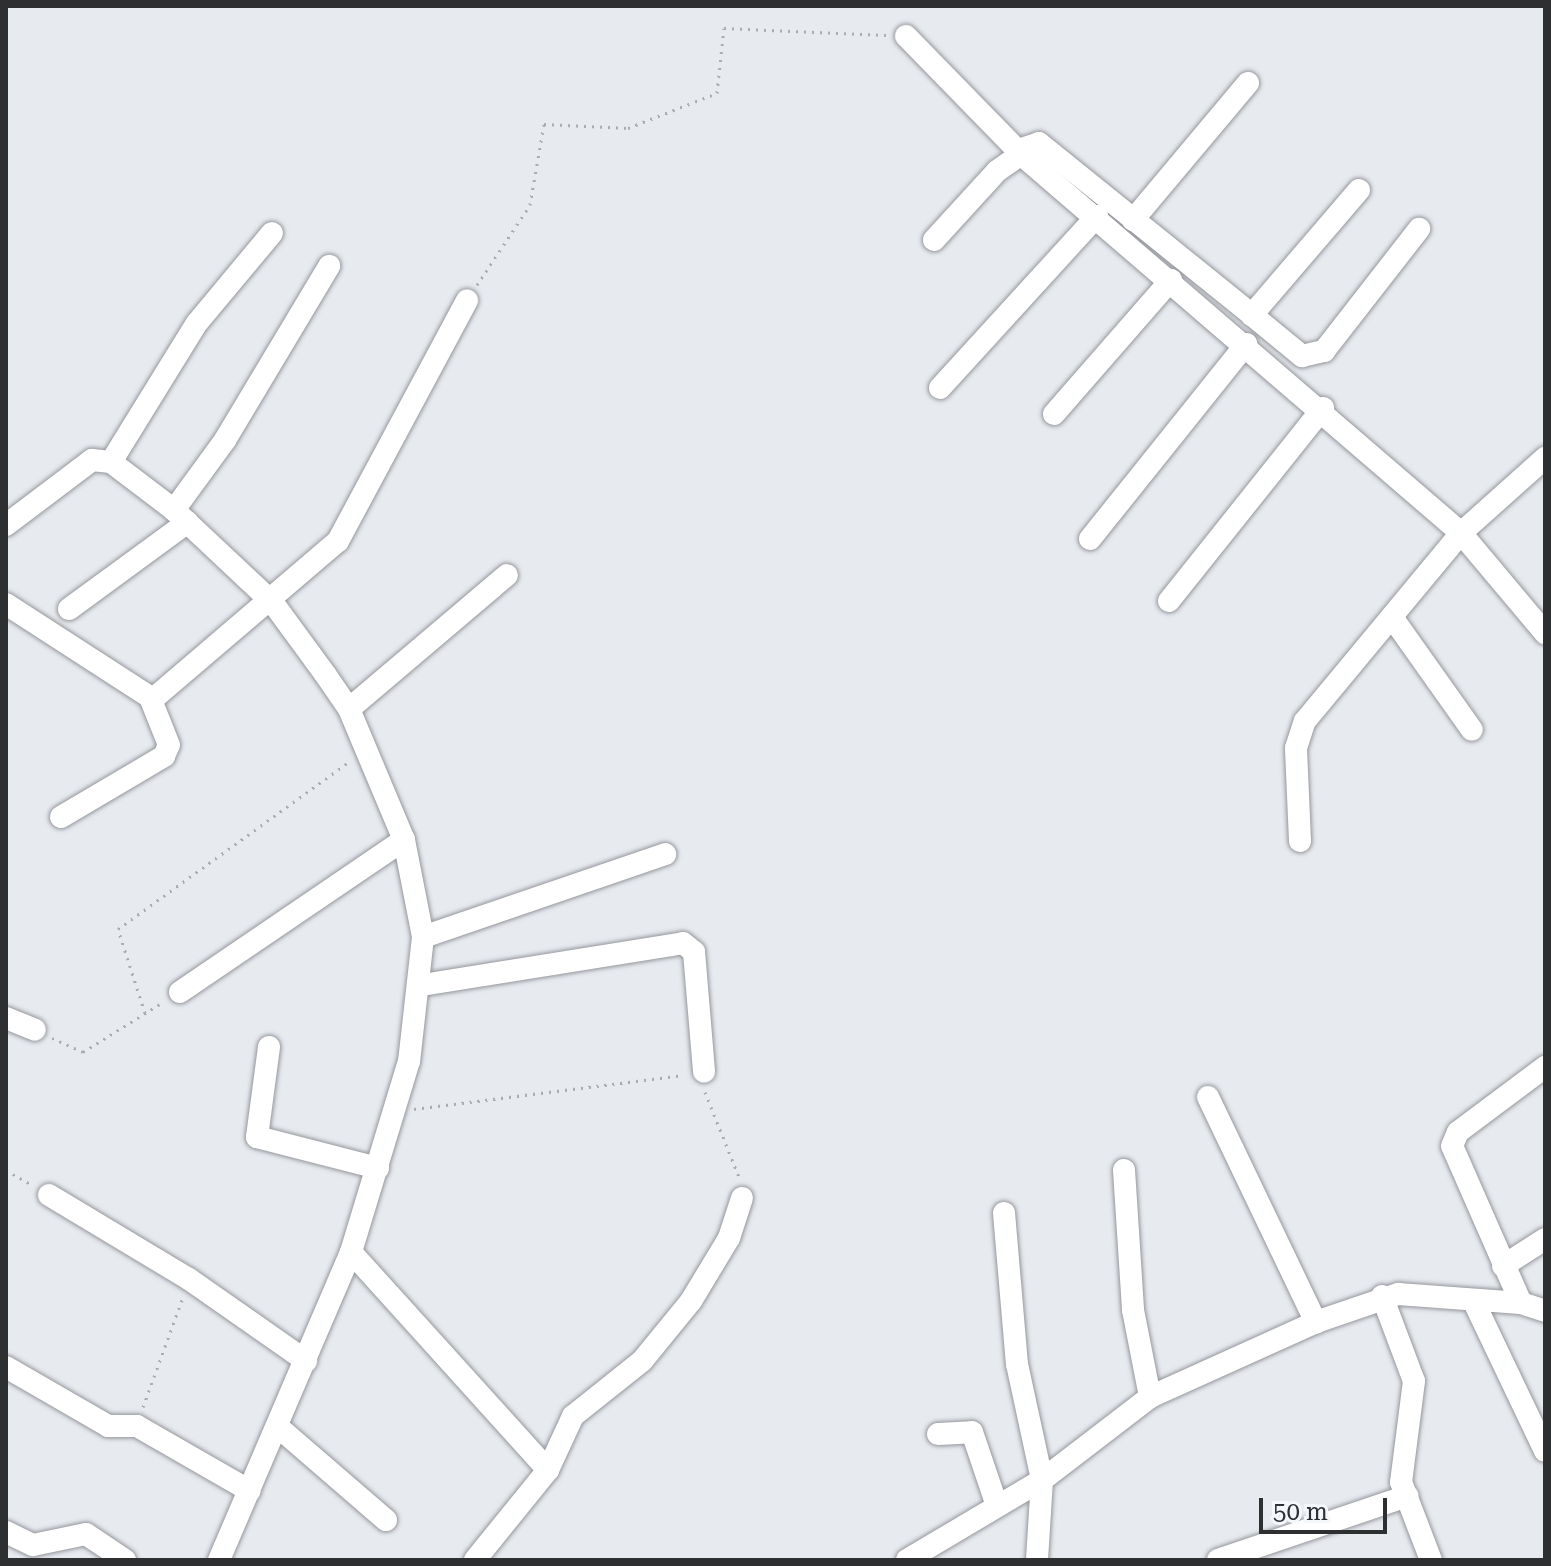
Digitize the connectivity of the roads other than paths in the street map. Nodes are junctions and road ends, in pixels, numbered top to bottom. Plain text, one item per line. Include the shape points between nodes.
1 (906, 36) road end
2 (1248, 83) dead end
3 (1022, 152) junction
4 (1359, 190) dead end
5 (1097, 216) junction
6 (1133, 220) junction
7 (1419, 229) dead end
8 (272, 233) dead end
9 (934, 240) dead end
10 (329, 266) dead end
11 (1171, 280) junction
12 (467, 300) road end
13 (1252, 315) junction
14 (1246, 344) junction
15 (940, 388) dead end
16 (1323, 408) junction
17 (1054, 414) dead end
18 (1545, 458) edge
19 (111, 462) junction
20 (181, 516) junction
21 (6, 525) edge
22 (1461, 533) junction
23 (1090, 539) dead end
24 (507, 575) dead end
25 (1169, 601) dead end
26 (273, 603) junction
27 (6, 604) edge
28 (69, 609) dead end
29 (1392, 617) junction
30 (1545, 633) edge
31 (151, 700) junction
32 (349, 709) junction
33 (1472, 730) dead end
34 (61, 817) dead end
35 (404, 840) junction
36 (1300, 841) dead end
37 (665, 854) dead end
38 (423, 937) junction
39 (422, 985) junction
40 (180, 992) road end
41 (6, 1018) edge
42 (35, 1030) road end
43 (269, 1047) dead end
44 (1545, 1067) edge
45 (704, 1072) road end
46 (1208, 1097) dead end
47 (378, 1168) junction
48 (1124, 1170) dead end
49 (49, 1195) road end
50 (742, 1198) road end
51 (1004, 1213) dead end
52 (1545, 1239) edge
53 (351, 1252) junction
54 (1503, 1266) junction
55 (1382, 1296) junction
56 (1473, 1300) junction
57 (1521, 1303) junction
58 (1545, 1311) edge
59 (1316, 1322) junction
60 (306, 1361) junction
61 (6, 1367) edge
62 (1150, 1397) junction
63 (277, 1426) junction
64 (938, 1434) dead end
65 (1545, 1451) edge
66 (548, 1470) junction
67 (1042, 1480) junction
68 (250, 1491) junction
69 (1407, 1496) junction
70 (997, 1506) junction
71 (386, 1520) dead end
72 (6, 1532) edge
73 (125, 1560) edge
74 (219, 1560) edge
75 (475, 1560) edge
76 (907, 1560) edge
77 (1037, 1560) edge
78 (1218, 1560) edge
79 (1431, 1560) edge

1 - 3 street
2 - 6 street
3 - 5 street
3 - 6 street via 1039,143
3 - 9 street via 997,171
4 - 13 street
5 - 11 street
5 - 15 street
6 - 13 street
7 - 13 street via 1315,357 1302,356
8 - 19 street via 197,323
10 - 20 street
11 - 14 street
11 - 17 street
12 - 26 street via 348,528
14 - 16 street
14 - 23 street
16 - 22 street
16 - 25 street
18 - 22 street
19 - 20 street
19 - 21 street via 84,462
20 - 26 street
20 - 28 street
22 - 29 street
22 - 30 street
24 - 32 street
26 - 31 street
26 - 32 street
27 - 31 street
29 - 33 street
29 - 36 street via 1305,721 1296,748
31 - 34 street via 169,745 164,756
32 - 35 street
35 - 38 street
35 - 40 street
37 - 38 street
38 - 39 street
39 - 45 street via 683,943 694,952
39 - 47 street
41 - 42 street
43 - 47 street via 257,1137
44 - 54 street via 1453,1137 1453,1154
46 - 59 street
47 - 53 street
48 - 62 street via 1133,1310
49 - 60 street via 189,1279
50 - 66 street via 729,1238 691,1301 642,1361 573,1416
51 - 67 street via 1017,1364
52 - 54 street
53 - 60 street
53 - 66 street
54 - 57 street
55 - 56 street
55 - 59 street
55 - 69 street via 1414,1381 1401,1482
56 - 57 street
56 - 65 street
57 - 58 street
59 - 62 street
60 - 63 street
61 - 68 street via 108,1426 137,1426
62 - 67 street
63 - 68 street
63 - 71 street
64 - 70 street via 972,1432
66 - 75 street
67 - 70 street
67 - 77 street
68 - 74 street
69 - 78 street
69 - 79 street
70 - 76 street
72 - 73 street via 33,1545 86,1534

